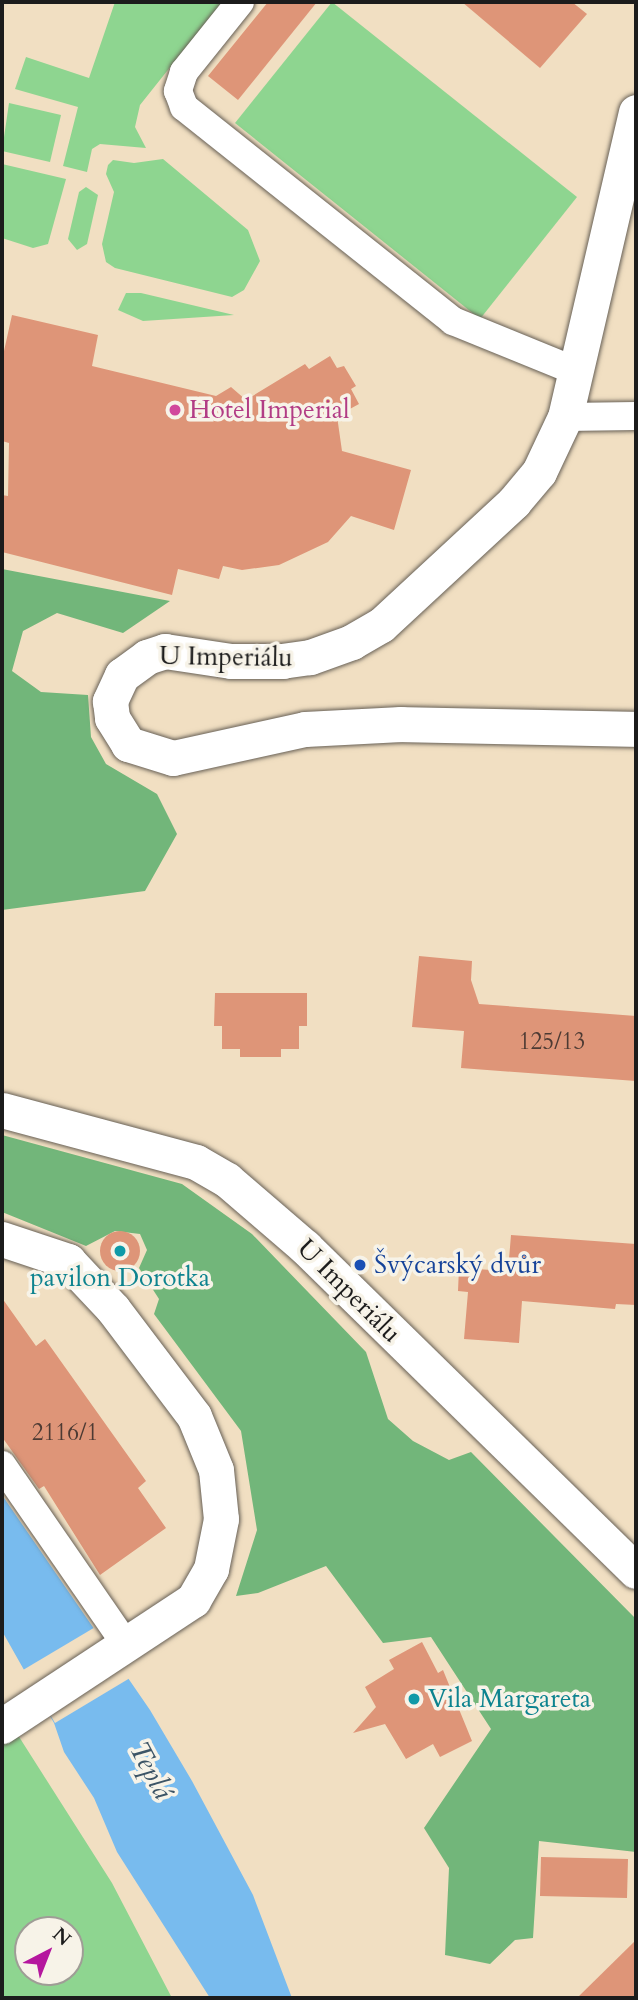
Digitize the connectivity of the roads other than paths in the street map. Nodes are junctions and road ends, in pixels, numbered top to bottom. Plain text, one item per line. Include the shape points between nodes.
1 (240, 2) edge
2 (636, 112) edge
3 (573, 370) junction
4 (636, 416) edge
5 (565, 417) junction
6 (636, 729) edge
7 (2, 1110) edge
8 (2, 1239) edge
9 (2, 1465) edge
10 (636, 1571) edge
11 (121, 1650) junction
12 (2, 1726) edge

1 - 3 street via 184,72 178,91 184,107 453,321
2 - 3 street, U Imperiálu
3 - 5 street, U Imperiálu
4 - 5 street
5 - 6 street, U Imperiálu via 539,472 514,502 381,625 332,650 283,661 231,661 165,651 147,657 113,688 112,718 128,744 173,758 305,729 401,724
7 - 10 street, U Imperiálu via 195,1162 227,1180 305,1247
8 - 11 street via 48,1252 86,1276 194,1416 210,1447 221,1519 211,1570 192,1600
9 - 11 street
11 - 12 street

